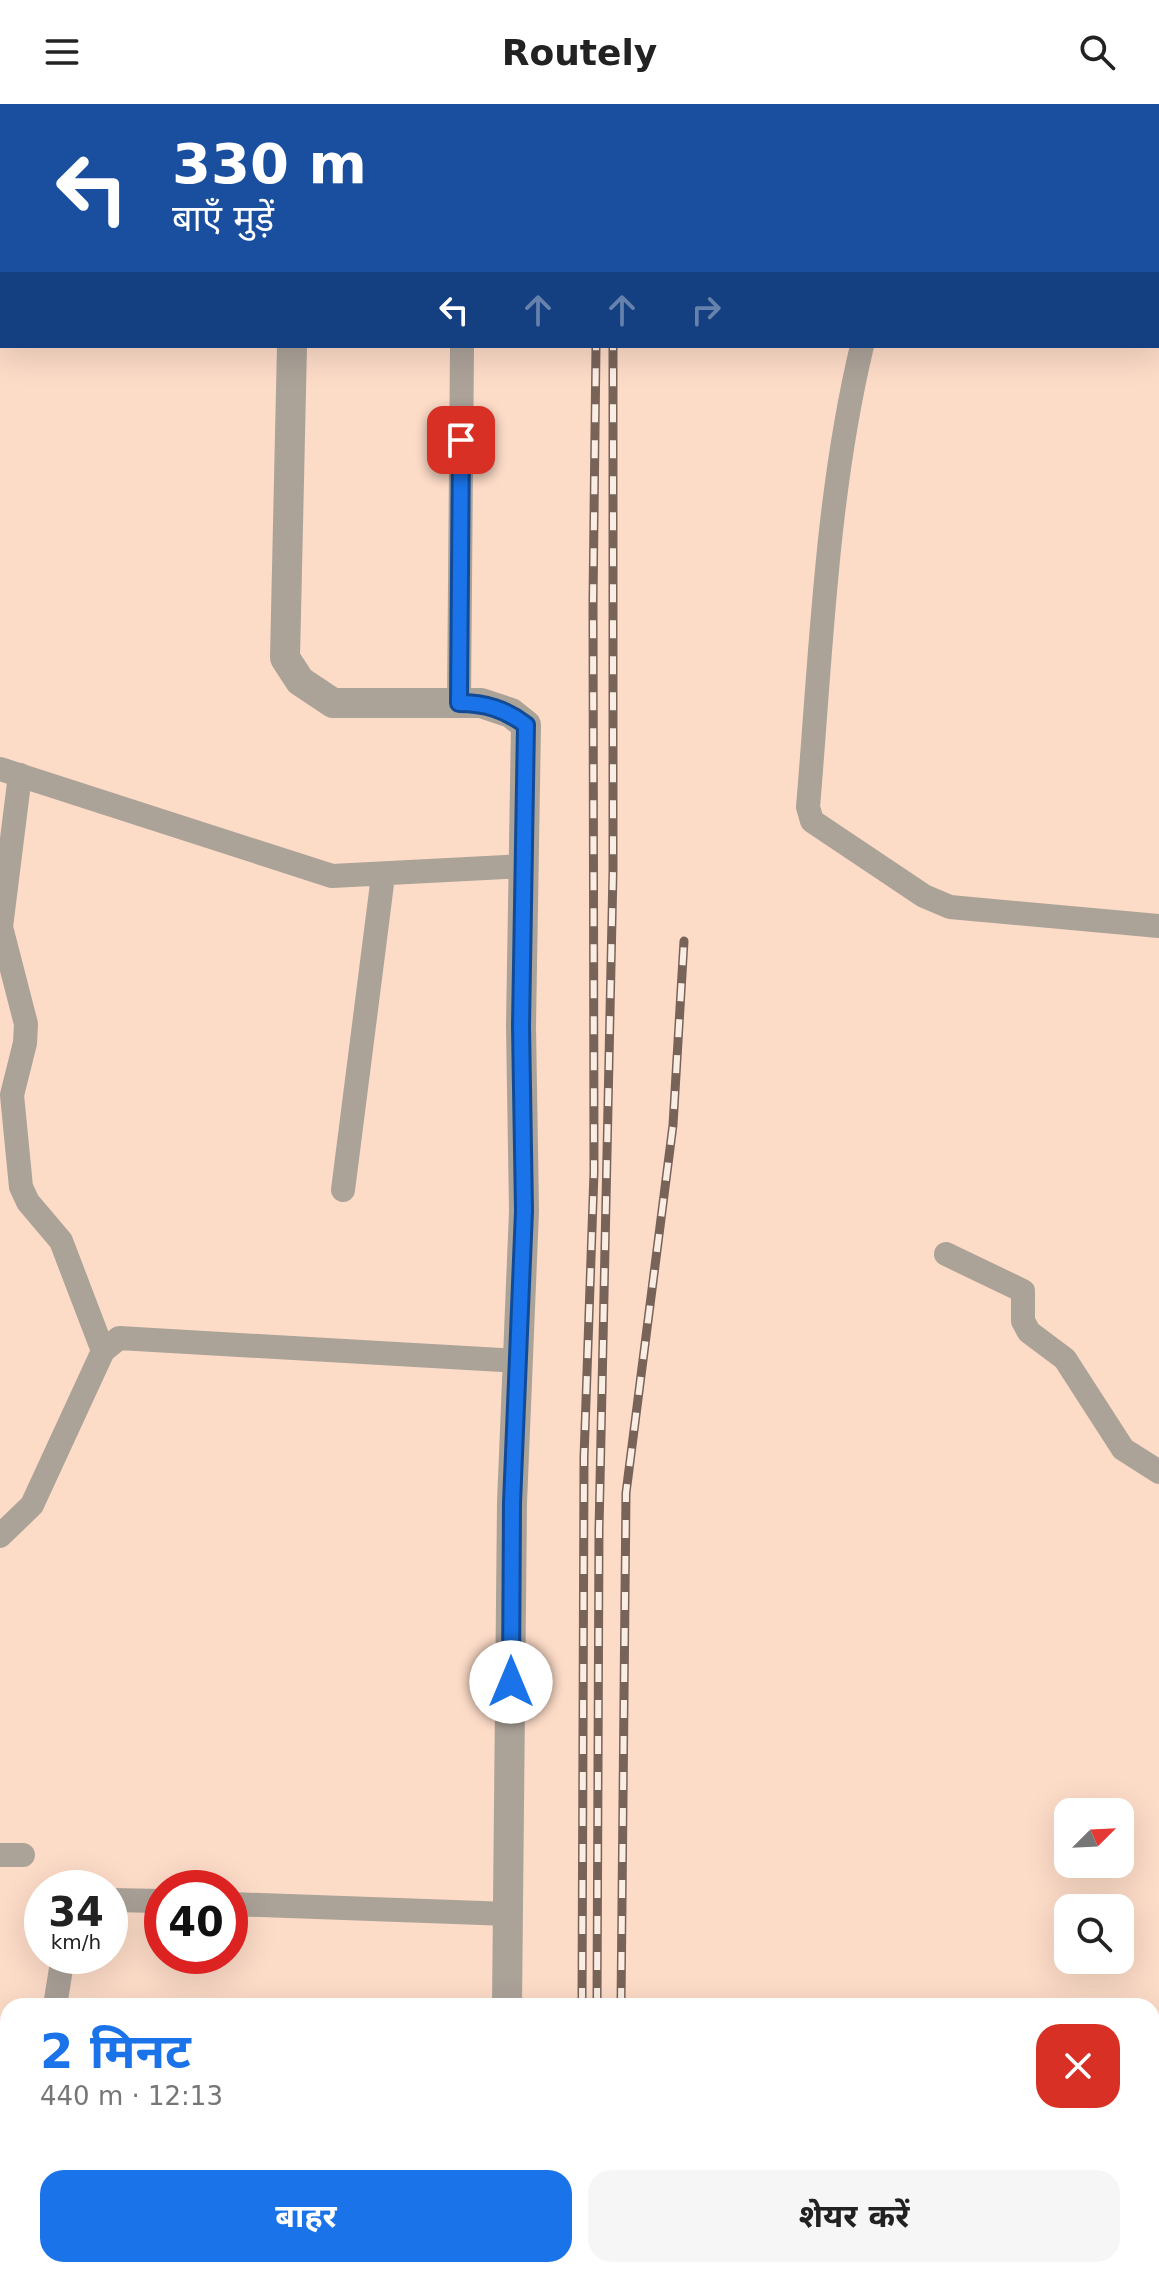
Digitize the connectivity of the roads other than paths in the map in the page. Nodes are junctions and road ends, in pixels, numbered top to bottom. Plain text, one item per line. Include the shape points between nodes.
1 (292, 348) edge
2 (462, 348) edge
3 (862, 348) edge
4 (459, 703) junction
5 (10, 772) edge
6 (525, 866) junction
7 (383, 876) junction
8 (1159, 926) edge
9 (343, 1190) dead end
10 (946, 1254) dead end
11 (103, 1351) junction
12 (518, 1361) junction
13 (1159, 1472) edge
14 (0, 1536) edge
15 (248, 1905) edge
16 (509, 1914) junction
17 (60, 1974) edge
18 (56, 1998) edge
19 (507, 1998) edge

1 - 4 street via 285,658 300,681 333,703
2 - 4 street
3 - 8 street via 825,588 808,807 812,821 924,896 950,907
4 - 6 street via 481,703 511,713 526,725
5 - 7 street via 332,876
5 - 11 street via 1,927 26,1024 12,1095 21,1187 61,1241
6 - 7 street
6 - 12 street
7 - 9 street
10 - 13 street via 1023,1291 1023,1321 1029,1332 1065,1359 1123,1449
11 - 12 street via 119,1338 131,1337
11 - 14 street via 32,1505
12 - 16 street
15 - 16 street
16 - 19 street
17 - 18 street

